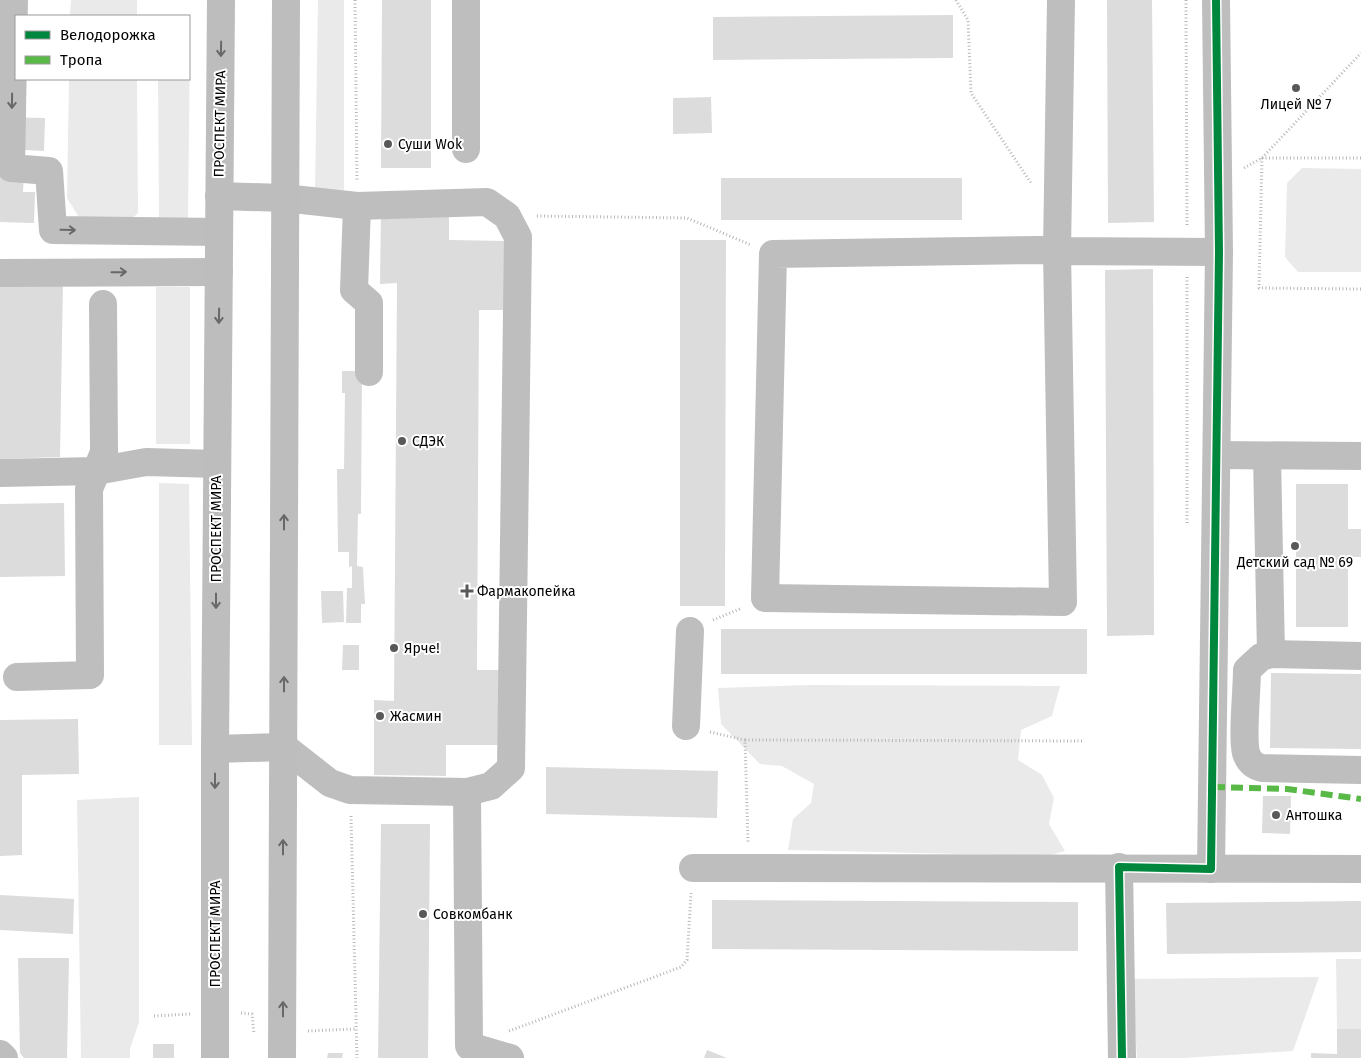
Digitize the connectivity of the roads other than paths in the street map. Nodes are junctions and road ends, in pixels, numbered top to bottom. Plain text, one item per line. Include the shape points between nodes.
1 (14, 0) edge
2 (221, 0) edge
3 (286, 0) edge
4 (466, 0) edge
5 (1061, 0) edge
6 (1216, 0) edge
7 (466, 149) dead end
8 (219, 196) junction
9 (284, 198) junction
10 (358, 206) junction
11 (220, 232) junction
12 (1057, 251) junction
13 (1219, 252) junction
14 (219, 272) junction
15 (0, 273) edge
16 (103, 304) dead end
17 (369, 372) dead end
18 (1217, 455) junction
19 (1267, 456) junction
20 (1361, 456) edge
21 (217, 464) junction
22 (96, 471) junction
23 (0, 473) edge
24 (690, 630) road end
25 (1271, 654) junction
26 (1361, 656) edge
27 (17, 677) dead end
28 (686, 726) road end
29 (284, 746) junction
30 (215, 748) junction
31 (1361, 770) edge
32 (467, 792) junction
33 (1119, 867) junction
34 (693, 868) road end
35 (1212, 869) junction
36 (1361, 869) edge
37 (508, 1045) edge
38 (0, 1054) edge
39 (4, 1058) edge
40 (215, 1058) edge
41 (282, 1058) edge
42 (1122, 1058) edge

1 -> 11 street via 10,168 50,171 53,230
2 -> 8 main road, ПРОСПЕКТ МИРА
3 - 9 main road
4 - 7 street
5 - 12 street
6 - 13 street
8 - 9 main road
8 - 11 main road, ПРОСПЕКТ МИРА
9 - 10 street
29 -> 9 main road
10 - 17 street via 354,290 368,304
10 - 32 street via 487,202 507,216 518,237 511,768 491,786
11 - 14 main road, ПРОСПЕКТ МИРА
12 - 12 street via 1062,602 765,598 773,254
12 - 13 street
13 - 18 street
15 -> 14 street
14 -> 21 main road, ПРОСПЕКТ МИРА
16 - 22 street via 104,452
18 - 19 street
18 - 35 street
19 - 20 street
19 - 25 street
21 - 22 street via 146,462
21 -> 30 main road, ПРОСПЕКТ МИРА
22 - 23 street
22 - 27 street via 89,489 90,675
24 - 28 street
25 - 26 street
25 - 31 street via 1261,657 1247,670 1245,745 1254,766
29 - 30 main road
29 - 32 street via 330,783 350,790
41 -> 29 main road
30 -> 40 main road, ПРОСПЕКТ МИРА
32 - 37 street via 469,1046
33 - 34 street
33 - 35 street
33 - 42 street
35 - 36 street
38 - 39 street

